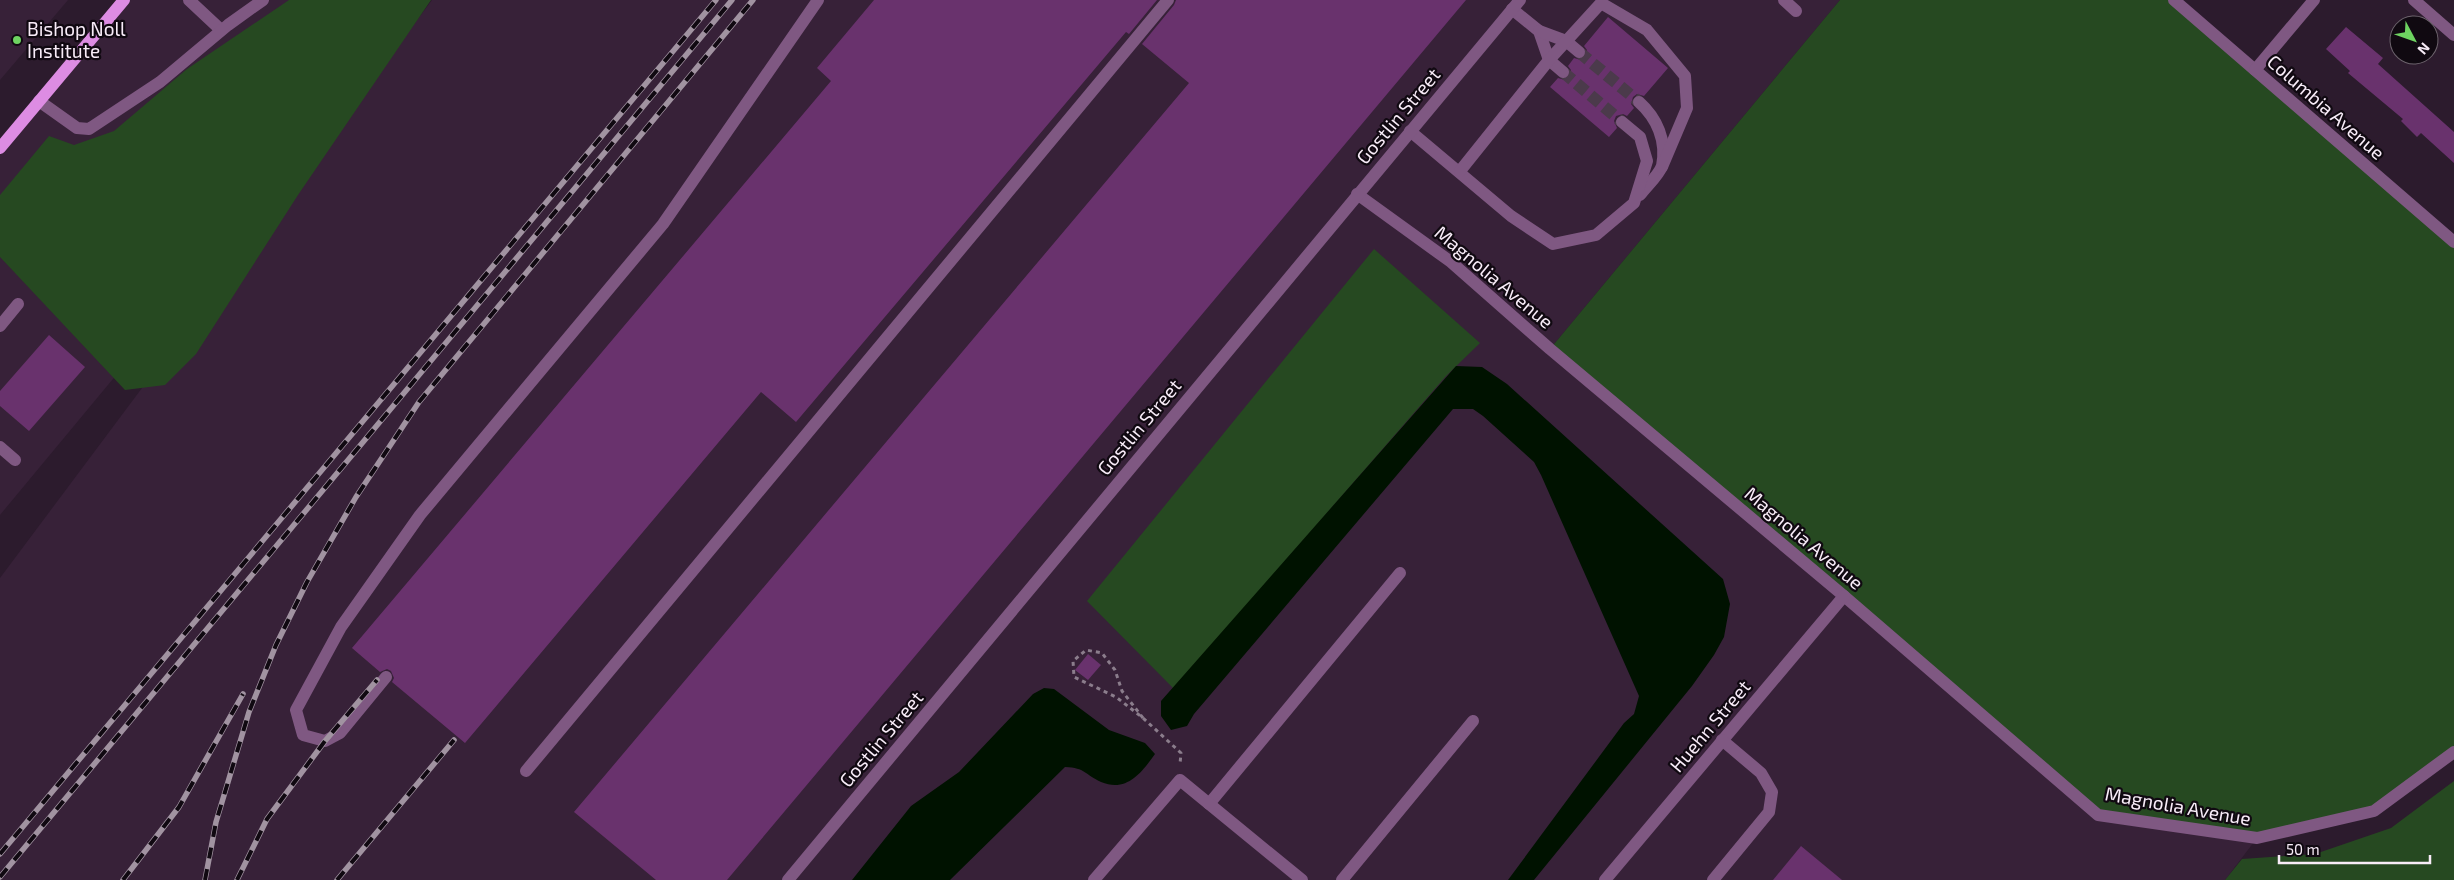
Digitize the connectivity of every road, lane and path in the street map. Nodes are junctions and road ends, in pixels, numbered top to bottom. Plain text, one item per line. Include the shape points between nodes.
1 (124, 0) edge
2 (189, 0) edge
3 (263, 0) edge
4 (818, 0) edge
5 (1168, 0) edge
6 (1784, 0) edge
7 (2174, 0) edge
8 (2314, 0) edge
9 (2414, 0) edge
10 (1516, 4) edge
11 (1796, 11) dead end
12 (221, 30) junction
13 (1538, 31) junction
14 (2454, 35) edge
15 (1566, 41) junction
16 (1579, 52) tunnel mouth
17 (1549, 60) junction
18 (2255, 70) junction
19 (1563, 72) tunnel mouth
20 (39, 101) junction
21 (1639, 102) tunnel mouth
22 (1622, 122) tunnel mouth
23 (1410, 131) junction
24 (0, 148) edge
25 (1662, 167) junction
26 (1460, 171) junction
27 (1357, 194) junction
28 (1634, 203) junction
29 (2454, 242) edge
30 (18, 304) dead end
31 (0, 326) edge
32 (0, 447) edge
33 (15, 460) dead end
34 (1400, 573) dead end
35 (1844, 596) junction
36 (386, 677) dead end
37 (1143, 718) junction
38 (1473, 721) dead end
39 (1722, 740) junction
40 (2454, 752) edge
41 (526, 771) dead end
42 (1180, 780) junction
43 (1209, 804) junction
44 (788, 880) edge
45 (1094, 880) edge
46 (1302, 880) edge
47 (1342, 880) edge
48 (1605, 880) edge
49 (1713, 880) edge

1 - 20 main road
2 - 12 street
3 - 12 street
4 - 36 street via 663,224 420,515 341,627 296,710 303,735 326,741 340,734
5 - 41 street
6 - 11 street
7 - 18 street, Columbia Avenue
8 - 18 street
9 - 14 street
10 - 13 street
10 - 23 street, Gostlin Street
12 - 20 street via 160,82 89,130 77,128
13 - 15 street
13 - 17 street
15 - 16 street
15 - 17 street
15 - 25 street via 1601,3 1647,30 1686,76 1687,108
17 - 19 street
17 - 26 street
18 - 29 street, Columbia Avenue
20 - 24 main road
21 - 25 street via 1650,112 1662,135
22 - 28 street via 1640,137 1647,161
23 - 26 street
23 - 27 street, Gostlin Street
25 - 28 street
26 - 28 street via 1511,216 1553,244 1596,235
27 - 35 street, Magnolia Avenue via 1451,262
27 - 44 street, Gostlin Street
30 - 31 street
32 - 33 street
34 - 43 street
35 - 39 street, Huehn Street
35 - 40 street, Magnolia Avenue via 2098,815 2257,838 2374,811
37 - 37 path via 1116,698 1074,677 1073,661 1086,650 1102,653 1115,670 1122,691
37 - 42 path via 1181,753
38 - 47 street
39 - 48 street, Huehn Street
39 - 49 street via 1761,772 1772,792 1769,812
42 - 43 street
42 - 45 street
43 - 46 street

